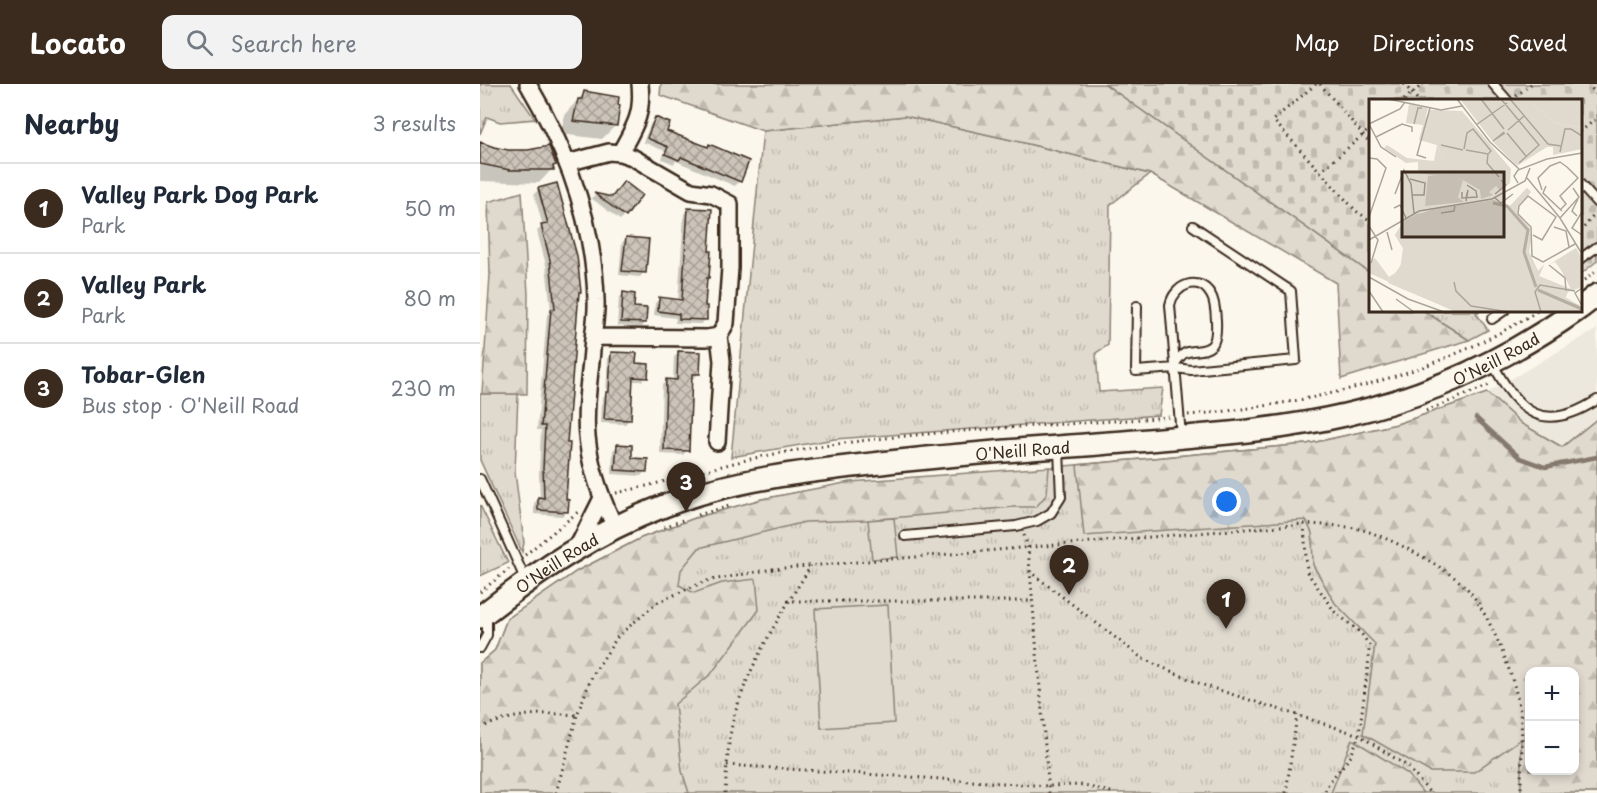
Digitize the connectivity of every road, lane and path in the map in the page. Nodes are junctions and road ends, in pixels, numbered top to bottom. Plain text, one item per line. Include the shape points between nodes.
1 (528, 84) edge
2 (639, 84) edge
3 (1318, 84) edge
4 (1404, 84) edge
5 (1423, 84) edge
6 (1493, 84) edge
7 (1531, 84) edge
8 (1588, 84) edge
9 (1412, 93) junction
10 (1597, 95) edge
11 (1405, 99) edge
12 (1417, 99) edge
13 (1508, 99) edge
14 (1510, 99) edge
15 (1597, 118) edge
16 (1369, 130) edge
17 (1582, 131) edge
18 (1363, 135) junction
19 (1369, 142) edge
20 (620, 153) junction
21 (567, 163) junction
22 (1320, 171) junction
23 (1582, 185) edge
24 (1597, 203) edge
25 (1595, 214) dead end
26 (1369, 220) edge
27 (1193, 226) dead end
28 (1582, 231) edge
29 (1597, 247) edge
30 (1582, 258) edge
31 (1597, 271) edge
32 (1582, 282) edge
33 (1597, 295) edge
34 (1137, 306) dead end
35 (1582, 307) edge
36 (1502, 312) edge
37 (1574, 312) edge
38 (1492, 319) dead end
39 (719, 336) junction
40 (593, 337) junction
41 (1175, 366) junction
42 (1496, 371) junction
43 (1597, 400) edge
44 (1416, 415) dead end
45 (1181, 437) junction
46 (717, 442) dead end
47 (1059, 448) junction
48 (480, 479) edge
49 (602, 498) junction
50 (739, 503) dead end
51 (1304, 524) junction
52 (1023, 525) junction
53 (615, 527) junction
54 (661, 529) dead end
55 (906, 536) dead end
56 (578, 548) junction
57 (1028, 548) junction
58 (811, 566) junction
59 (1029, 571) junction
60 (526, 581) junction
61 (787, 601) junction
62 (1032, 601) junction
63 (483, 614) edge
64 (480, 648) edge
65 (1297, 714) junction
66 (577, 715) junction
67 (480, 728) edge
68 (1359, 735) junction
69 (728, 765) junction
70 (1048, 786) junction
71 (556, 793) edge
72 (725, 793) edge
73 (1050, 793) edge
74 (1115, 793) edge
75 (1286, 793) edge
76 (1324, 793) edge
77 (1430, 793) edge
78 (1521, 793) edge

1 - 21 street
2 - 20 street via 642,105
3 - 18 path
3 - 22 path via 1274,120
4 - 9 path
5 - 9 path
6 - 13 lane
7 - 14 path
8 - 10 path
9 - 11 path
9 - 12 path
15 - 17 path
16 - 18 path
18 - 19 path
18 - 22 path
20 - 21 street via 609,152
20 - 39 street via 691,191 711,194 730,204 726,323
21 - 40 street via 584,211 593,255 597,302
22 - 26 path via 1356,211
23 - 24 lane
25 - 28 path
27 - 41 lane via 1291,291 1296,360 1191,370
29 - 30 lane
31 - 32 path
33 - 35 main road, O'Neill Road
34 - 41 lane via 1136,371
36 - 38 lane
37 - 42 main road, O'Neill Road via 1520,348
39 - 40 street
39 - 46 street via 722,361
40 - 49 street via 586,434
41 - 41 lane via 1172,297 1186,284 1202,286 1213,297 1215,339 1204,350 1185,353
41 - 45 lane
42 - 43 lane via 1523,407 1542,416 1572,414
42 - 44 path via 1448,404
42 - 45 main road, O'Neill Road via 1347,415 1302,424
45 - 47 main road, O'Neill Road
47 - 52 lane via 1060,497 1051,513
47 - 53 main road, O'Neill Road via 901,460 768,478 686,498
48 - 60 lane
49 - 53 street
49 - 56 street
50 - 54 path
51 - 57 path
51 - 68 path via 1307,572 1335,612 1361,633 1369,645
51 - 78 path via 1360,529 1417,554 1470,591 1505,660 1518,705
52 - 55 lane
52 - 57 path
53 - 56 main road, O'Neill Road
56 - 60 main road, O'Neill Road
57 - 58 path
57 - 59 path
58 - 61 path
58 - 66 path via 706,581 658,602 618,636 592,676
59 - 62 path
59 - 65 path via 1143,659 1203,685
60 - 63 main road, O'Neill Road
61 - 62 path
61 - 69 path via 760,649 735,712
62 - 70 path
63 - 64 lane via 487,635
65 - 68 path
65 - 75 path
66 - 67 path via 522,715
66 - 71 path
68 - 76 path via 1351,756
68 - 77 path via 1407,766
69 - 70 path
69 - 72 path
70 - 73 path
70 - 74 path via 1080,785

